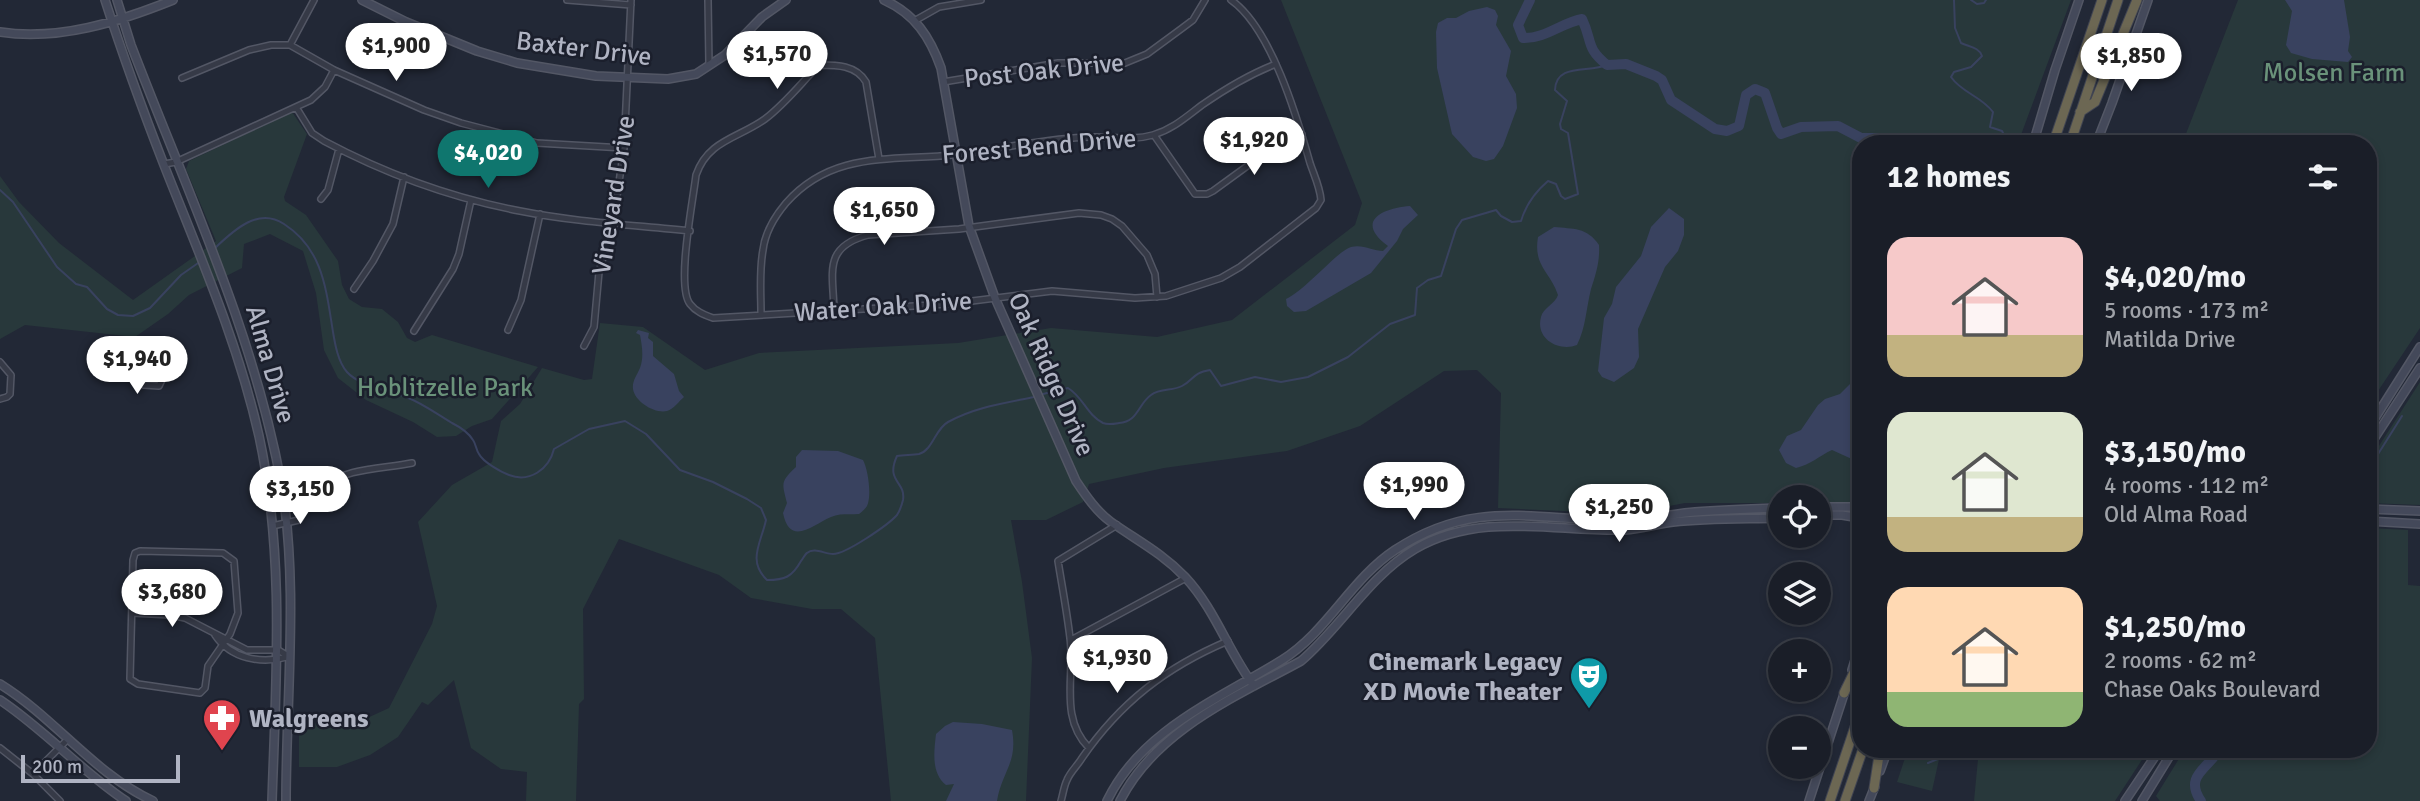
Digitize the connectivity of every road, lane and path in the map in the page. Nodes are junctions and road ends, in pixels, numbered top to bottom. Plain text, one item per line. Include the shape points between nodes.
1 (105, 0) edge
2 (117, 0) edge
3 (173, 0) edge
4 (314, 0) edge
5 (362, 0) edge
6 (567, 0) edge
7 (708, 0) edge
8 (786, 0) edge
9 (884, 0) edge
10 (981, 0) edge
11 (1205, 0) edge
12 (1231, 0) edge
13 (2080, 0) edge
14 (2102, 0) edge
15 (2118, 0) edge
16 (2137, 0) edge
17 (2148, 0) edge
18 (631, 3) edge
19 (123, 19) junction
20 (916, 20) junction
21 (112, 23) junction
22 (0, 32) edge
23 (290, 45) junction
24 (709, 64) junction
25 (1276, 64) junction
26 (334, 70) junction
27 (628, 77) junction
28 (182, 78) dead end
29 (943, 82) junction
30 (151, 98) junction
31 (141, 104) junction
32 (296, 107) junction
33 (2080, 112) junction
34 (1302, 134) junction
35 (1154, 135) junction
36 (2036, 135) edge
37 (2056, 135) edge
38 (2073, 135) edge
39 (2099, 135) edge
40 (624, 148) junction
41 (339, 149) junction
42 (955, 154) junction
43 (879, 159) junction
44 (176, 162) junction
45 (164, 164) junction
46 (404, 177) junction
47 (321, 199) dead end
48 (471, 200) junction
49 (540, 215) junction
50 (613, 223) junction
51 (968, 226) junction
52 (690, 231) junction
53 (355, 289) dead end
54 (995, 298) junction
55 (1157, 298) junction
56 (834, 310) junction
57 (761, 314) junction
58 (508, 330) dead end
59 (414, 331) dead end
60 (242, 332) junction
61 (231, 336) junction
62 (584, 346) dead end
63 (2420, 347) edge
64 (153, 351) dead end
65 (176, 361) dead end
66 (0, 362) edge
67 (2420, 368) edge
68 (0, 399) edge
69 (2380, 411) junction
70 (2377, 416) edge
71 (2388, 416) junction
72 (2377, 434) edge
73 (273, 446) junction
74 (261, 448) junction
75 (412, 463) dead end
76 (1831, 507) edge
77 (1852, 507) edge
78 (1768, 509) edge
79 (2377, 509) edge
80 (2420, 511) edge
81 (1831, 515) edge
82 (1685, 517) junction
83 (1852, 517) edge
84 (1574, 518) junction
85 (1768, 518) edge
86 (1461, 520) junction
87 (2377, 522) edge
88 (286, 524) junction
89 (2420, 524) edge
90 (1117, 525) junction
91 (272, 526) junction
92 (1574, 529) junction
93 (1463, 530) junction
94 (1420, 535) junction
95 (1424, 545) junction
96 (1186, 578) junction
97 (132, 613) junction
98 (215, 635) junction
99 (226, 639) junction
100 (1071, 640) junction
101 (1228, 641) junction
102 (222, 645) junction
103 (278, 650) junction
104 (288, 656) junction
105 (278, 659) junction
106 (1852, 669) edge
107 (1852, 677) edge
108 (1248, 679) junction
109 (0, 684) edge
110 (1254, 687) junction
111 (1844, 694) junction
112 (0, 700) edge
113 (275, 726) junction
114 (286, 726) junction
115 (1852, 736) edge
116 (68, 739) junction
117 (58, 747) junction
118 (0, 748) edge
119 (1089, 748) junction
120 (1149, 752) junction
121 (1860, 758) edge
122 (1879, 758) edge
123 (1885, 758) edge
124 (2154, 758) edge
125 (2167, 758) edge
126 (33, 774) junction
127 (1874, 789) junction
128 (60, 801) edge
129 (126, 801) edge
130 (153, 801) edge
131 (272, 801) edge
132 (286, 801) edge
133 (1061, 801) edge
134 (1107, 801) edge
135 (1120, 801) edge
136 (1809, 801) edge
137 (1830, 801) edge
138 (1845, 801) edge
139 (1870, 801) edge
140 (2125, 801) edge
141 (2141, 801) edge

1 - 21 street, Alma Drive
2 - 19 street, Alma Drive
3 - 19 street
4 - 23 street
5 - 27 street, Baxter Drive via 477,51 548,70
6 - 18 street
7 - 24 street
8 - 24 street, Baxter Drive
9 - 20 street
10 - 20 street via 939,7
11 - 29 street, Post Oak Drive via 1193,20 1147,54 1125,63 1058,63
12 - 25 street via 1247,14
13 - 36 street
14 - 37 highway
15 - 33 highway
16 - 33 highway via 2095,102
17 - 39 street
18 - 27 street, Vineyard Drive
19 - 21 street
19 - 30 street, Alma Drive
20 - 29 street, Oak Ridge Drive via 936,53
21 - 22 street via 38,34
21 - 31 street, Alma Drive
23 - 26 street
23 - 28 street via 249,50
24 - 27 street, Baxter Drive via 696,74 668,79
25 - 34 street
25 - 35 street, Forest Bend Drive
26 - 32 street via 317,96
26 - 40 street via 424,110 499,134 537,143
27 - 40 street, Vineyard Drive
29 - 42 street, Oak Ridge Drive
30 - 31 street
30 - 44 street, Alma Drive
31 - 45 street, Alma Drive
32 - 41 street via 312,133
32 - 44 street
33 - 38 highway
34 - 35 street via 1283,140 1213,191 1200,195
34 - 55 street, Water Oak Drive via 1321,194 1316,208 1240,267 1204,285
35 - 42 street, Forest Bend Drive via 1090,136
40 - 50 street, Vineyard Drive
41 - 46 street
41 - 47 street via 328,190
42 - 43 street, Forest Bend Drive
42 - 51 street, Oak Ridge Drive
43 - 52 street via 866,82 858,72 819,65 765,118 705,156 696,175
43 - 57 street, Forest Bend Drive via 825,172 783,207 763,248
44 - 45 street
44 - 60 street, Alma Drive
45 - 61 street, Alma Drive
46 - 48 street
46 - 53 street via 393,224
48 - 49 street
48 - 59 street via 453,269
49 - 50 street
49 - 58 street via 521,300
50 - 52 street
50 - 62 street, Vineyard Drive via 599,272 594,327
51 - 54 street, Oak Ridge Drive
51 - 55 street via 1079,213 1112,219 1147,255
51 - 56 street via 869,234 846,242 834,258
52 - 57 street, Water Oak Drive via 683,279 690,304 713,318
54 - 55 street, Water Oak Drive via 1052,291
54 - 56 street, Water Oak Drive
54 - 90 street, Oak Ridge Drive via 1076,481
56 - 57 street, Water Oak Drive
60 - 61 street
60 - 73 street, Alma Drive
61 - 74 street, Alma Drive
63 - 69 street
64 - 65 street via 138,376 144,385 159,386
66 - 68 street via 12,382 8,397
67 - 71 street
69 - 70 street
69 - 71 street
71 - 72 street
73 - 74 street
73 - 88 street, Alma Drive
74 - 91 street, Alma Drive
75 - 88 street via 334,481 321,489 299,520
76 - 77 street
78 - 82 street
79 - 80 street
81 - 83 street
82 - 84 street
82 - 85 street
82 - 92 street via 1629,530
84 - 86 street via 1496,515
84 - 92 street
86 - 93 street
86 - 94 street
87 - 89 street
88 - 91 street
88 - 104 street, Alma Drive
90 - 96 street, Oak Ridge Drive via 1152,547
90 - 100 street via 1058,561
91 - 103 street, Alma Drive
92 - 93 street via 1490,526
93 - 95 street
94 - 95 street
94 - 108 street via 1370,570 1303,645
95 - 110 street via 1390,569 1318,647
96 - 100 street
96 - 101 street, Oak Ridge Drive via 1206,601
97 - 98 street via 185,618
97 - 99 street via 134,555 139,551 223,553 234,561 238,601 236,623
97 - 102 street via 132,682 203,692 208,666
98 - 99 street
98 - 102 street
99 - 102 street
99 - 103 street via 247,650
100 - 119 street via 1070,710 1076,733
101 - 108 street, Oak Ridge Drive
101 - 119 street via 1139,692
102 - 105 street via 246,657
103 - 104 street
103 - 105 street, Alma Drive
104 - 105 street
104 - 114 street, Alma Drive
105 - 113 street, Alma Drive
106 - 111 street
107 - 111 highway
108 - 110 street, Oak Ridge Drive
108 - 120 street via 1193,712
109 - 116 street
110 - 120 street
111 - 136 street
112 - 117 street
113 - 114 street
113 - 131 street, Alma Drive
114 - 132 street, Alma Drive
115 - 137 highway
116 - 117 street
116 - 130 street via 113,779
117 - 126 street
117 - 129 street
118 - 126 street
119 - 133 street via 1067,780
120 - 134 street via 1129,768
120 - 135 street
121 - 138 highway
122 - 127 highway
123 - 127 street
124 - 140 street
125 - 141 street
126 - 128 street
127 - 139 street

